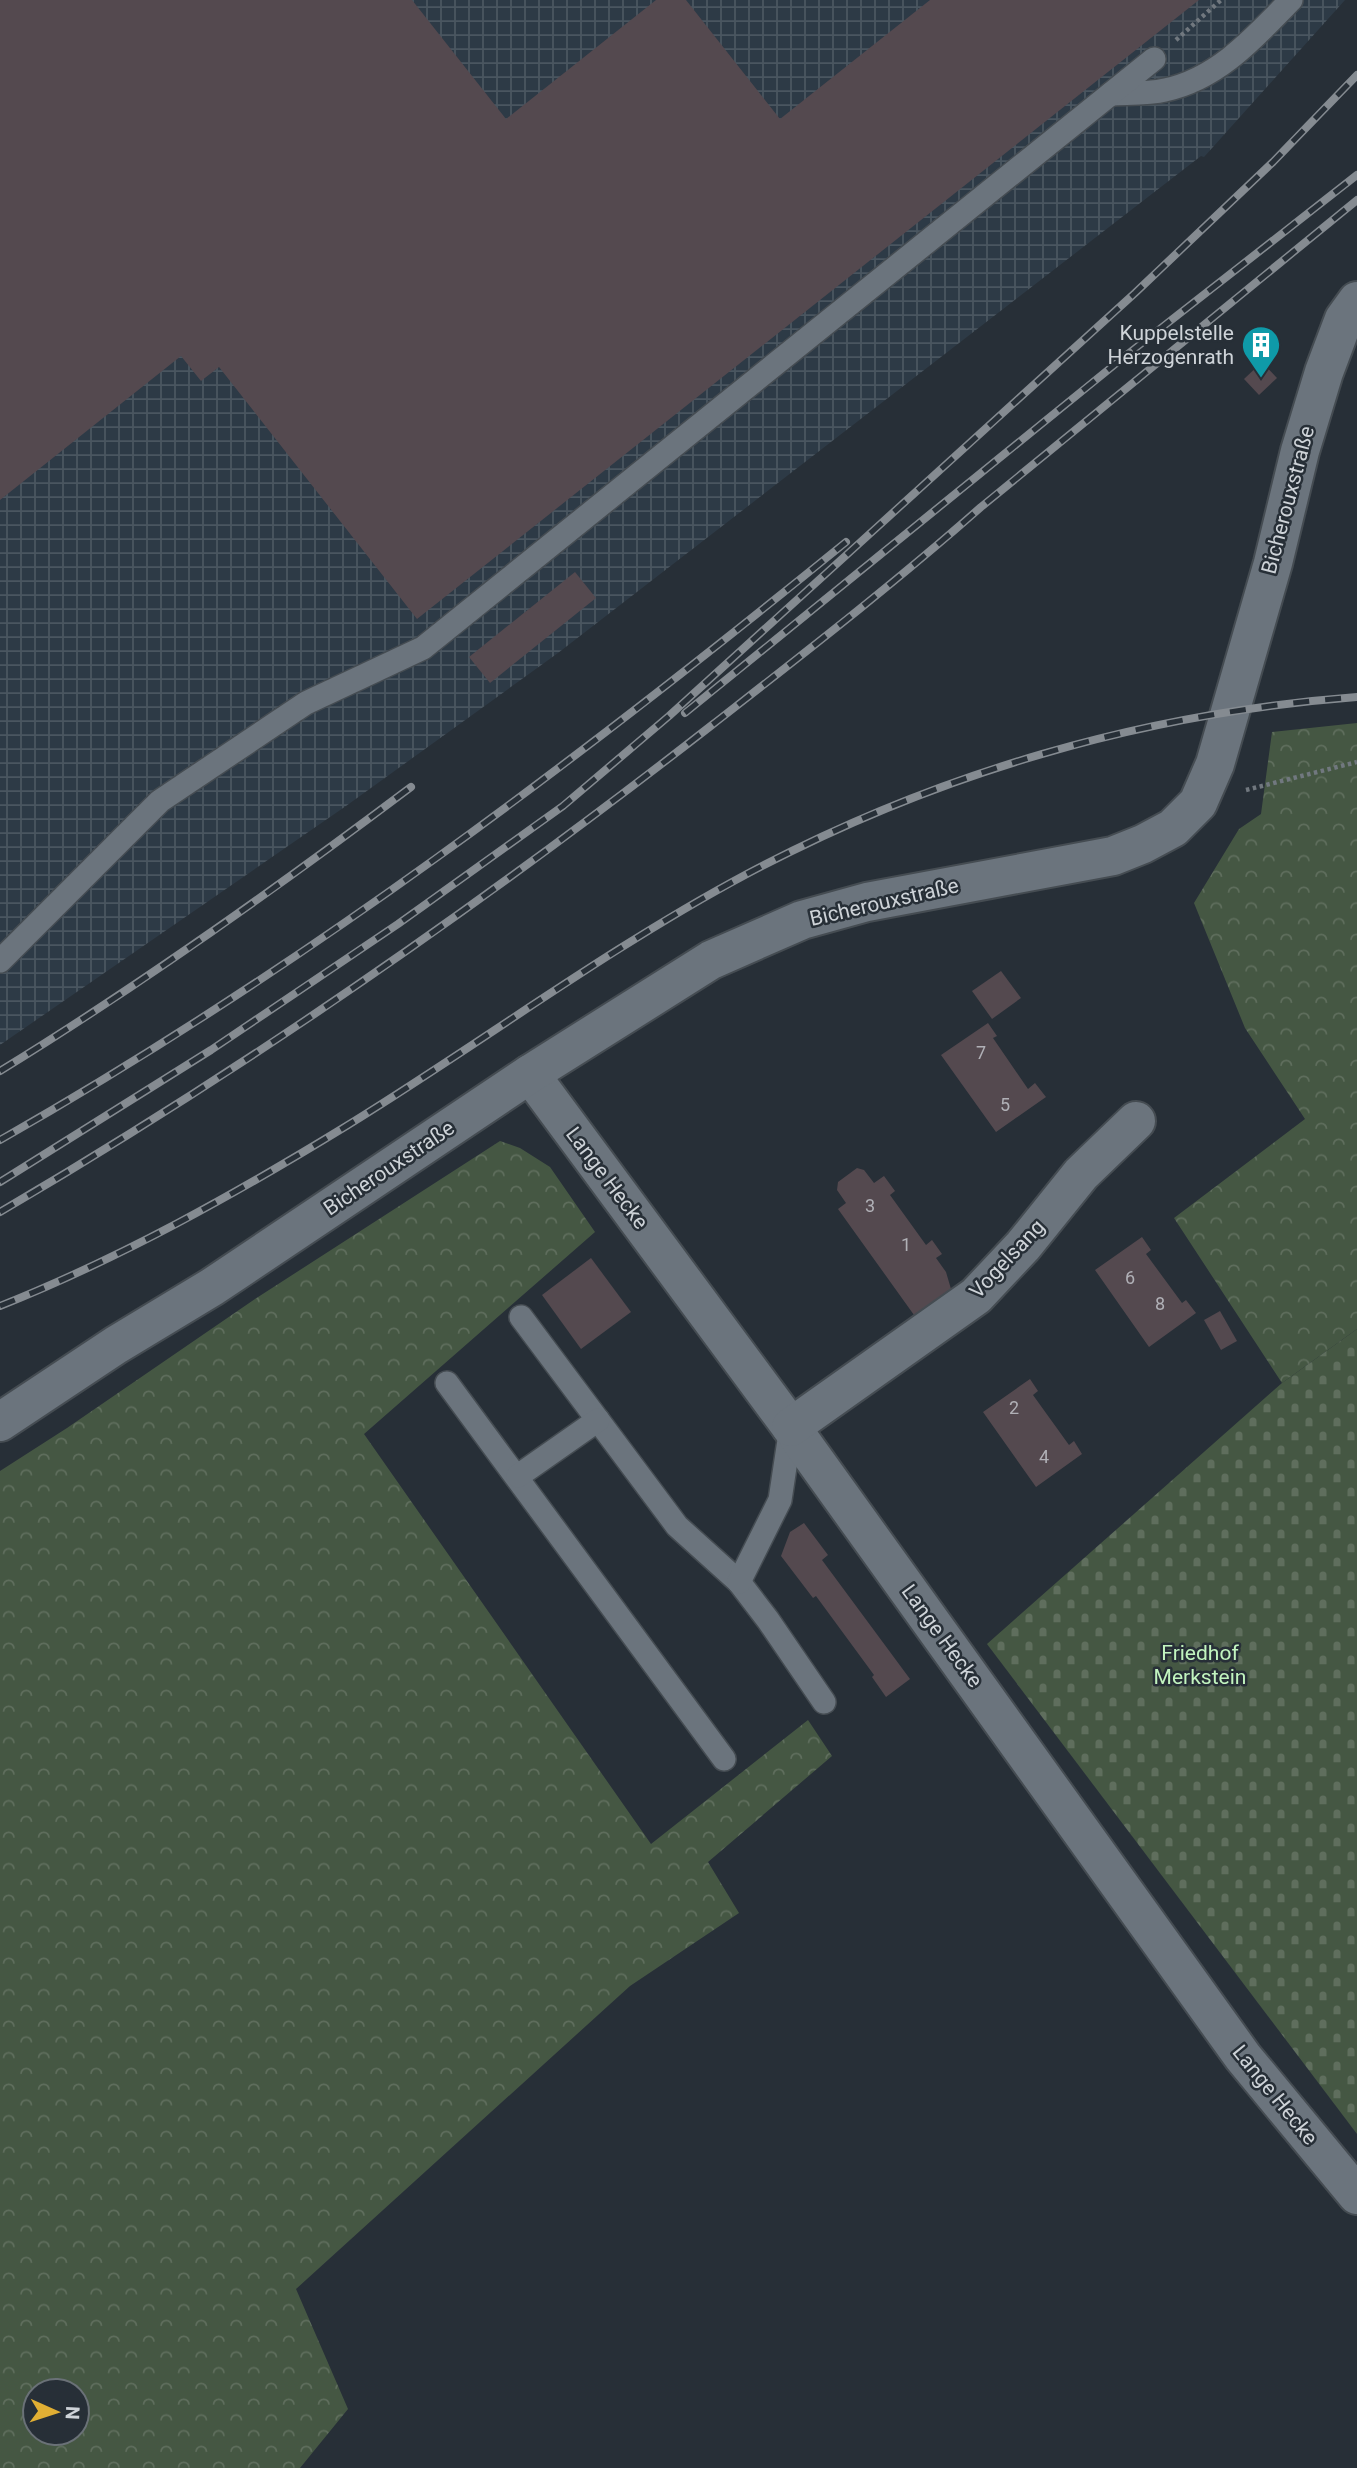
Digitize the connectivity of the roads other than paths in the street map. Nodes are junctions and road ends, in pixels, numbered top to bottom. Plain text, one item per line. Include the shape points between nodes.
1 (1291, 0) edge
2 (1154, 59) road end
3 (1111, 94) junction
4 (1357, 301) edge
5 (0, 961) edge
6 (530, 1074) junction
7 (1136, 1121) dead end
8 (521, 1317) dead end
9 (447, 1383) dead end
10 (598, 1420) junction
11 (0, 1422) edge
12 (791, 1427) junction
13 (518, 1476) junction
14 (739, 1582) junction
15 (824, 1702) dead end
16 (724, 1759) dead end
17 (1357, 2195) edge

1 - 3 lane via 1248,44 1209,74 1165,90
2 - 3 lane
3 - 5 lane via 423,648 306,702 160,801
4 - 6 street, Bicherouxstraße via 1344,319 1324,372 1214,764 1198,803 1173,828 1113,856 867,902 802,920 711,960
6 - 11 street, Bicherouxstraße via 212,1287
6 - 12 street, Lange Hecke
7 - 12 street, Vogelsang via 1082,1174 976,1296
8 - 10 lane
9 - 13 lane
10 - 13 lane
10 - 14 lane via 677,1526
12 - 14 lane via 780,1500
12 - 17 street, Lange Hecke via 1243,2057
13 - 16 lane
14 - 15 lane

